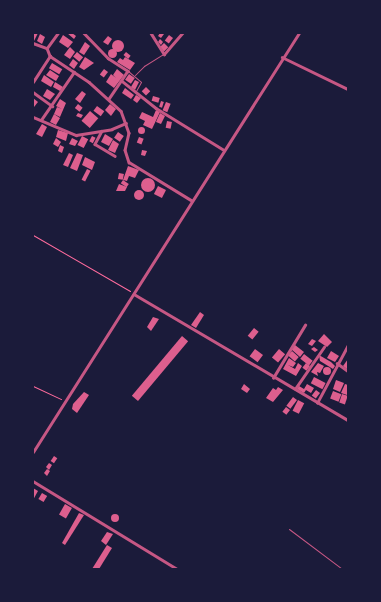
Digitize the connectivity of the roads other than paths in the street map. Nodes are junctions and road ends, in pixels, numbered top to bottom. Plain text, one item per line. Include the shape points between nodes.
1 (58, 33) edge
2 (84, 33) edge
3 (151, 33) edge
4 (182, 33) edge
5 (298, 33) edge
6 (33, 43) edge
7 (46, 48) junction
8 (164, 54) junction
9 (50, 56) junction
10 (282, 57) junction
11 (128, 71) junction
12 (74, 72) junction
13 (135, 75) junction
14 (122, 81) junction
15 (33, 82) edge
16 (348, 89) edge
17 (33, 92) edge
18 (135, 92) junction
19 (109, 99) junction
20 (52, 106) junction
21 (33, 117) edge
22 (41, 120) junction
23 (126, 123) junction
24 (102, 131) junction
25 (224, 150) junction
26 (115, 156) dead end
27 (191, 200) junction
28 (134, 294) junction
29 (305, 325) dead end
30 (348, 345) edge
31 (324, 347) dead end
32 (337, 363) junction
33 (348, 371) edge
34 (273, 378) junction
35 (295, 389) junction
36 (317, 403) junction
37 (348, 420) edge
38 (33, 452) edge
39 (33, 481) edge
40 (288, 529) dead end
41 (177, 569) edge
42 (342, 569) edge

1 - 7 street
2 - 11 street via 108,58
3 - 8 street
4 - 8 street
5 - 10 street
6 - 7 street
7 - 9 street
8 - 13 lane via 144,66
9 - 12 street
9 - 15 street
10 - 16 street
10 - 25 street
11 - 13 lane
11 - 14 street
12 - 19 street
12 - 20 street
13 - 18 lane via 142,82
14 - 18 street
14 - 19 street
17 - 20 street
18 - 25 street
19 - 23 street via 121,111
20 - 22 street
21 - 22 street
22 - 24 street via 76,135
23 - 24 street
23 - 27 street via 129,139 125,150 129,162
24 - 26 street via 95,144
25 - 27 street
27 - 28 street
28 - 34 street
28 - 38 street
29 - 34 street
30 - 32 street
31 - 35 street
32 - 33 street
32 - 36 street
34 - 35 street
35 - 36 street
36 - 37 street
39 - 41 street
40 - 42 lane

